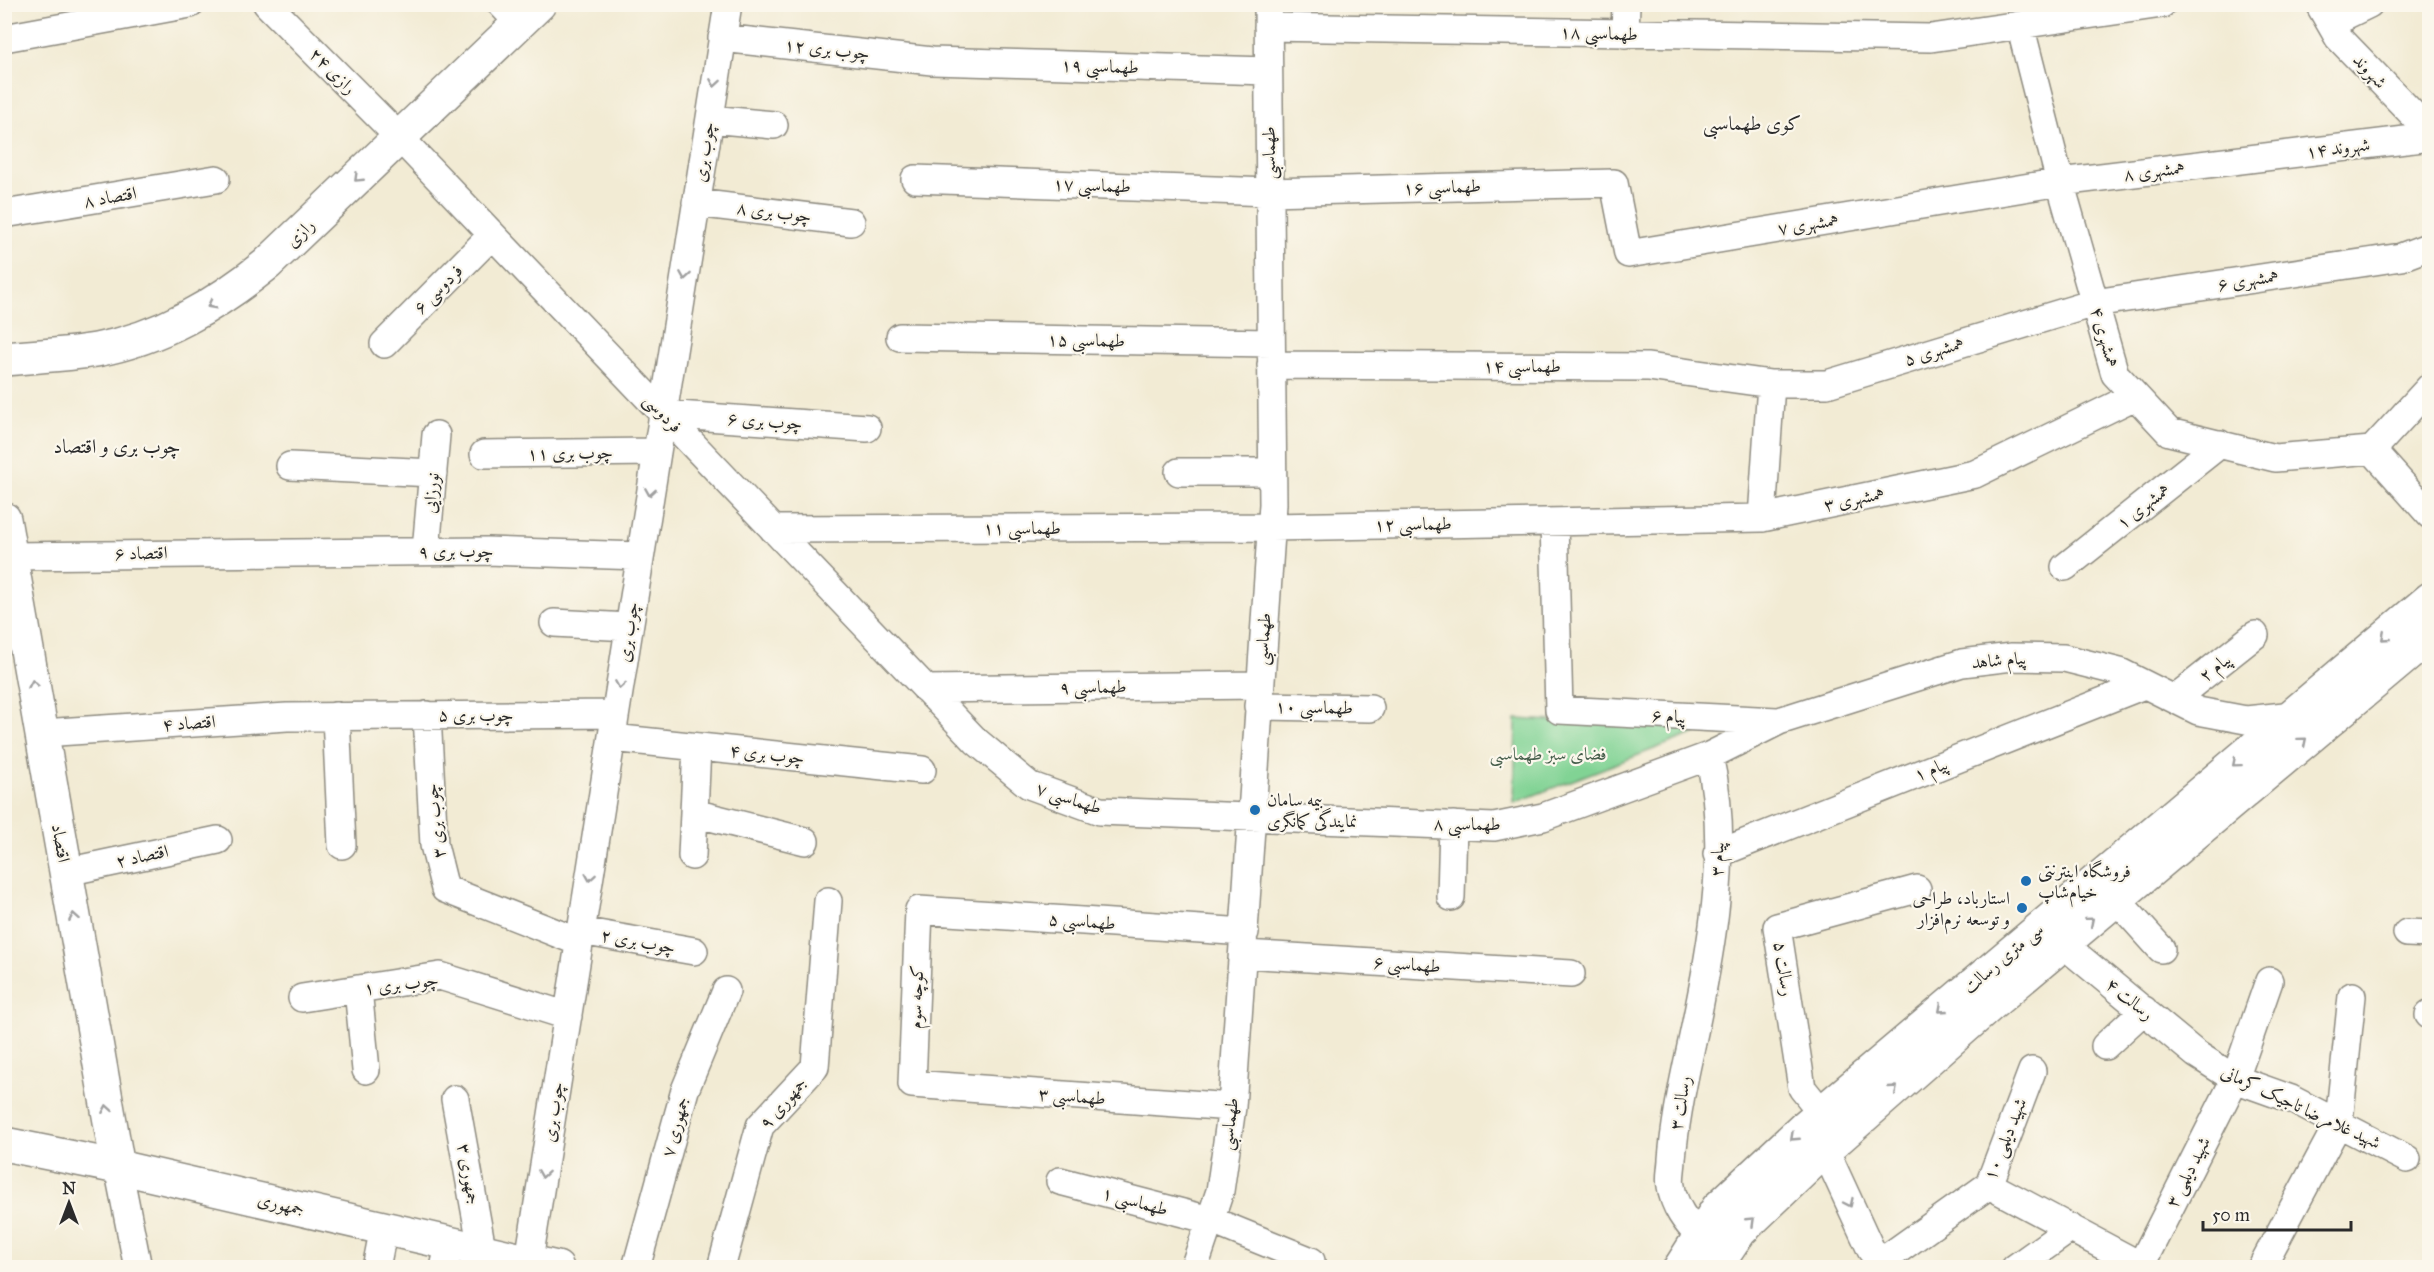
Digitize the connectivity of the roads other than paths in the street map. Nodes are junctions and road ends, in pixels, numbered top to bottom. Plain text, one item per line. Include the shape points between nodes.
1 (190, 4) edge
2 (267, 4) edge
3 (728, 4) edge
4 (1626, 4) edge
5 (2162, 4) edge
6 (2369, 4) edge
7 (520, 11) edge
8 (2324, 14) edge
9 (1268, 16) edge
10 (1465, 16) edge
11 (2020, 25) junction
12 (1625, 34) junction
13 (4, 38) edge
14 (722, 38) junction
15 (932, 61) joint
16 (1268, 71) junction
17 (710, 119) junction
18 (774, 125) dead end
19 (2430, 132) edge
20 (2430, 137) edge
21 (400, 138) junction
22 (2247, 159) joint
23 (216, 179) dead end
24 (915, 179) dead end
25 (2060, 182) junction
26 (1614, 183) joint
27 (1269, 192) junction
28 (696, 203) junction
29 (4, 214) edge
30 (851, 222) dead end
31 (492, 235) junction
32 (2430, 246) edge
33 (2094, 303) junction
34 (900, 337) dead end
35 (384, 344) dead end
36 (1271, 354) junction
37 (4, 359) edge
38 (1771, 384) junction
39 (2430, 387) edge
40 (2135, 396) junction
41 (663, 414) junction
42 (867, 428) dead end
43 (436, 435) dead end
44 (2220, 444) junction
45 (2372, 450) junction
46 (657, 452) junction
47 (484, 454) dead end
48 (290, 466) dead end
49 (1179, 472) dead end
50 (1272, 472) junction
51 (433, 473) junction
52 (2430, 515) edge
53 (1762, 518) junction
54 (4, 519) edge
55 (1554, 522) junction
56 (1271, 527) junction
57 (773, 529) junction
58 (271, 551) joint
59 (426, 551) junction
60 (11, 556) junction
61 (640, 556) junction
62 (2065, 567) dead end
63 (2430, 599) edge
64 (554, 623) dead end
65 (629, 627) junction
66 (2255, 635) dead end
67 (2430, 636) edge
68 (2144, 684) junction
69 (926, 689) junction
70 (1259, 695) junction
71 (2174, 699) junction
72 (1370, 708) dead end
73 (427, 715) junction
74 (2294, 715) junction
75 (336, 716) junction
76 (1779, 721) junction
77 (613, 726) junction
78 (42, 733) junction
79 (697, 747) junction
80 (1709, 756) junction
81 (922, 770) dead end
82 (694, 813) junction
83 (1250, 817) junction
84 (1453, 825) junction
85 (218, 840) dead end
86 (805, 841) dead end
87 (342, 845) dead end
88 (1717, 854) junction
89 (692, 856) dead end
90 (66, 872) junction
91 (1917, 889) dead end
92 (1451, 897) dead end
93 (2116, 899) junction
94 (828, 901) dead end
95 (919, 910) joint
96 (580, 937) junction
97 (1245, 943) junction
98 (2062, 944) junction
99 (2161, 949) dead end
100 (694, 951) dead end
101 (1710, 962) joint
102 (1570, 975) dead end
103 (2269, 981) dead end
104 (358, 989) junction
105 (726, 991) dead end
106 (1980, 995) junction
107 (2352, 996) dead end
108 (302, 998) dead end
109 (2144, 1010) junction
110 (568, 1016) junction
111 (2105, 1046) dead end
112 (2196, 1054) joint
113 (366, 1070) dead end
114 (2032, 1071) dead end
115 (2235, 1079) junction
116 (912, 1084) joint
117 (455, 1099) dead end
118 (1232, 1107) junction
119 (1822, 1113) junction
120 (2339, 1122) junction
121 (4, 1144) edge
122 (1825, 1150) junction
123 (2408, 1159) dead end
124 (117, 1167) junction
125 (1060, 1181) dead end
126 (1989, 1185) junction
127 (1210, 1220) junction
128 (384, 1227) junction
129 (2071, 1228) junction
130 (1700, 1237) junction
131 (447, 1255) edge
132 (515, 1260) edge
133 (1311, 1261) dead end
134 (1883, 1265) edge
135 (2143, 1266) edge
136 (138, 1268) edge
137 (376, 1268) edge
138 (636, 1268) edge
139 (721, 1268) edge
140 (1194, 1268) edge
141 (1680, 1268) edge
142 (1715, 1268) edge
143 (2015, 1268) edge
144 (2261, 1268) edge

1 - 13 street
2 - 21 street, رازی ۲۴
3 - 14 street, چوب بری
4 - 12 street
5 - 11 street, ۱۸ طهماسبی
6 - 8 street
7 - 21 main road, رازی
8 - 19 street, شهروند via 2338,37
9 - 10 street, ۱۸ طهماسبی
9 - 16 street, طهماسبی
10 - 12 street, ۱۸ طهماسبی
11 - 12 street, ۱۸ طهماسبی via 1930,38
11 - 25 street, همشهری ۴
14 - 15 street, ۱۲ چوب بری
14 -> 17 street, چوب بری
15 - 16 street, ۱۹ طهماسبی
16 - 27 street, طهماسبی
17 - 18 street
17 - 28 street, چوب بری
20 - 22 street, شهروند ۱۴
21 - 31 street, فردوسی
21 -> 37 main road, رازی via 267,264 225,298 166,330 97,350
22 - 25 street, ۸ همشهری
23 - 29 street, ۸ اقتصاد
24 - 27 street, ۱۷ طهماسبی
25 - 26 street, ۷ همشهری via 1628,254
25 - 33 street, همشهری ۴
26 - 27 street, ۱۶ طهماسبی
27 - 36 street, طهماسبی
28 - 30 street, ۸ چوب بری
28 -> 41 street, چوب بری
31 - 35 street, فردوسی ۶
31 - 41 street, فردوسی
32 - 33 street, ۶ همشهری via 2401,257
33 - 38 street, ۵ همشهری via 1827,384
33 - 40 street, همشهری ۴ via 2115,374
34 - 36 street, ۱۵ طهماسبی
36 - 38 street, ۱۴ طهماسبی via 1648,367
36 - 50 street, طهماسبی
38 - 53 street
39 - 45 street
40 - 44 street, همشهری ۴ via 2169,432
40 - 53 street, ۳ همشهری via 1975,474
41 - 42 street, ۶ چوب بری
41 - 46 street, چوب بری
41 - 57 street, فردوسی
43 - 51 street, نورزایی
44 - 45 street, همشهری ۴ via 2275,458
44 - 62 street, ۱ همشهری
45 - 52 street
46 - 47 street, ۱۱ چوب بری
46 -> 61 street, چوب بری
48 - 51 street
49 - 50 street
50 - 56 street, طهماسبی
51 - 59 street, نورزایی
53 - 55 street, ۳ همشهری
54 - 60 main road, اقتصاد
55 - 56 street, ۱۲ طهماسبی
55 - 76 street, ۶ پیام via 1559,710
56 - 57 street, ۱۱ طهماسبی
56 - 70 street, طهماسبی
57 - 69 street, فردوسی
58 - 59 street, ۹ چوب بری
58 - 60 street, ۶ اقتصاد
59 - 61 street, ۹ چوب بری
78 -> 60 main road, اقتصاد
61 - 65 street, چوب بری
63 -> 74 main road, سی متری رسالت
64 - 65 street
65 -> 77 street, چوب بری
66 - 71 street, ۲ پیام
93 -> 67 main road, سی متری رسالت
68 - 71 street, پیام شاهد
68 - 76 street, پیام شاهد via 2120,672 2064,658 2012,657 1962,663
68 - 88 street, ۱ پیام
69 - 70 street, ۹ طهماسبی
69 - 83 street, ۷ طهماسبی via 976,741 1029,785 1100,811
70 - 72 street, ۱۰ طهماسبی
70 - 83 street, طهماسبی
71 - 74 street, پیام شاهد via 2198,711 2246,720
73 - 75 street, ۵ چوب بری
73 - 77 street, ۵ چوب بری
73 - 96 street, ۳ چوب بری via 434,845 445,889
74 -> 106 main road, سی متری رسالت
75 - 78 street, ۴ اقتصاد
75 - 87 street
76 - 80 street, پیام شاهد
77 - 79 street, ۴ چوب بری
77 -> 96 street, چوب بری
78 - 90 main road, اقتصاد
79 - 81 street, ۴ چوب بری
79 - 82 street
80 - 84 street, ۸ طهماسبی via 1543,817 1494,827
80 - 88 street, ۳ پیام via 1716,786
82 - 86 street
82 - 89 street
83 - 84 street, ۸ طهماسبی
83 - 97 street, طهماسبی
84 - 92 street
85 - 90 street, ۲ اقتصاد
88 - 101 street, ۳ پیام
124 -> 90 main road, اقتصاد
91 - 119 street, ۵ رسالت via 1777,927 1802,1088
98 -> 93 main road, سی متری رسالت
93 - 99 street
94 - 139 street, ۹ جمهوری via 815,1067 760,1126
95 - 97 street, ۵ طهماسبی
95 - 116 street, کوچه سوم
96 - 100 street, ۲ چوب بری
96 - 110 street, چوب بری
97 - 102 street, ۶ طهماسبی
97 - 118 street, طهماسبی
98 - 106 main road, سی متری رسالت
98 - 109 street, ۴ رسالت
101 - 130 street, ۳ رسالت via 1676,1117 1670,1185 1682,1218
103 - 115 street, شهید دیلمی ۳
104 - 108 street, ۱ چوب بری
104 - 110 street, ۱ چوب بری via 440,976
104 - 113 street
105 - 138 street, ۷ جمهوری via 685,1090
106 -> 119 main road, سی متری رسالت
122 -> 106 main road, سی متری رسالت
107 - 120 street
109 - 111 street
109 - 112 street, ۴ رسالت
110 -> 132 street, چوب بری
112 - 115 street, شهید غلامرضا تاجیک کرمانی
114 - 126 street, ۱۰ شهید دیلمی
115 - 120 street, شهید غلامرضا تاجیک کرمانی
115 - 135 street, شهید دیلمی ۳
116 - 118 street, ۳ طهماسبی
117 - 132 street, ۳ جمهوری
118 - 127 street, طهماسبی via 1220,1191
119 -> 130 main road, سی متری رسالت via 1718,1208
120 - 123 street, شهید غلامرضا تاجیک کرمانی
120 - 144 street
121 - 124 main road, جمهوری
122 -> 134 street via 1871,1250
142 -> 122 main road, سی متری رسالت via 1740,1231
124 - 128 main road, جمهوری
124 - 136 street
125 - 127 street, ۱ طهماسبی
126 - 129 street
126 - 134 street, ۱۰ شهید دیلمی
127 - 133 street, ۱ طهماسبی
127 - 140 street, طهماسبی
128 - 131 main road, جمهوری
128 - 137 street
129 - 135 street
129 - 143 street
130 - 141 main road, سی متری رسالت
131 - 132 main road, جمهوری

